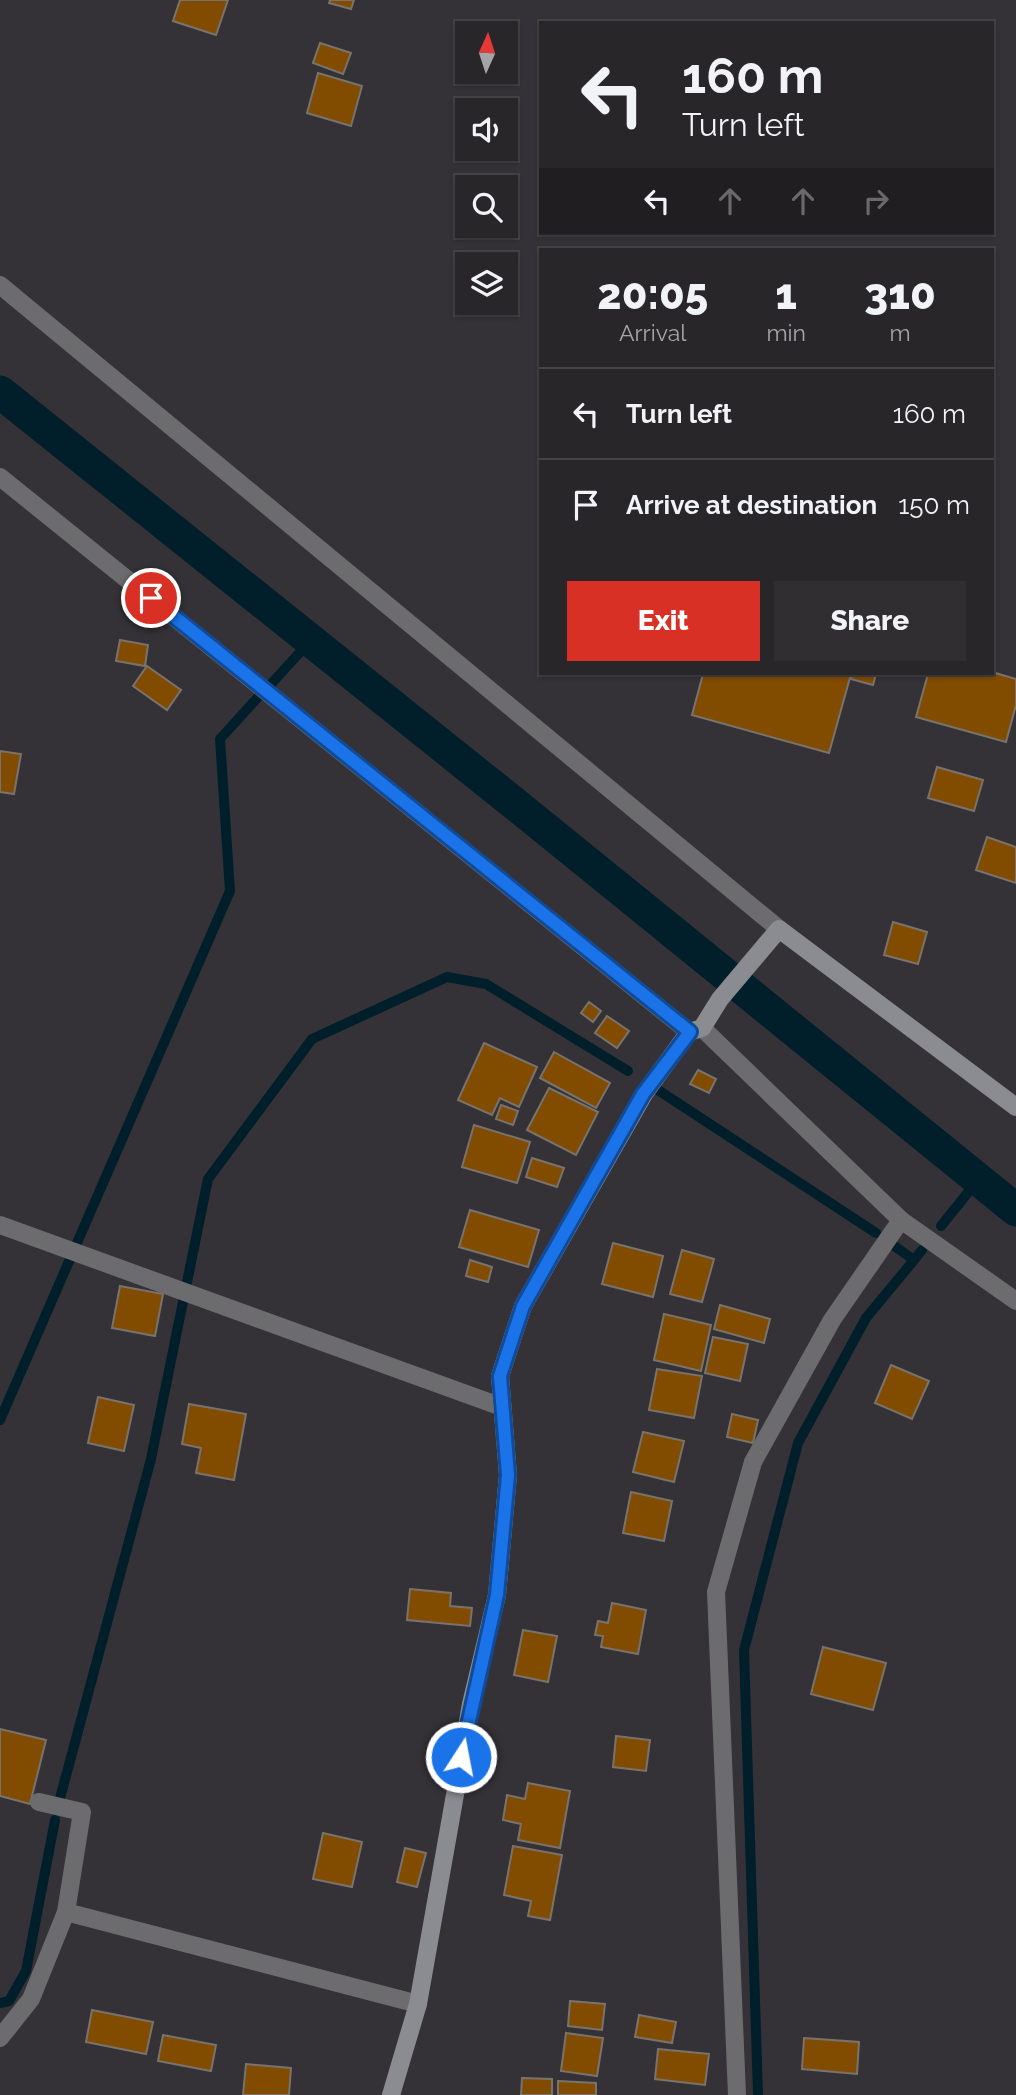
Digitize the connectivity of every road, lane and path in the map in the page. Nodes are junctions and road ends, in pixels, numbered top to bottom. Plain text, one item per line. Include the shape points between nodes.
1 (0, 285) edge
2 (0, 477) edge
3 (779, 929) junction
4 (696, 1030) junction
5 (1016, 1107) edge
6 (901, 1220) junction
7 (0, 1226) edge
8 (1016, 1301) edge
9 (502, 1407) junction
10 (39, 1802) dead end
11 (66, 1912) junction
12 (418, 2004) junction
13 (0, 2038) edge
14 (391, 2095) edge
15 (737, 2095) edge

1 - 3 street
2 - 4 street
3 - 4 street
3 - 5 street
4 - 6 street
4 - 9 street via 643,1094 523,1306 500,1376
6 - 8 street
6 - 15 street via 832,1320 753,1462 716,1592
7 - 9 street
9 - 12 street via 508,1475 497,1595 471,1704
10 - 11 street via 82,1812
11 - 12 street
11 - 13 street via 31,1999
12 - 14 street

